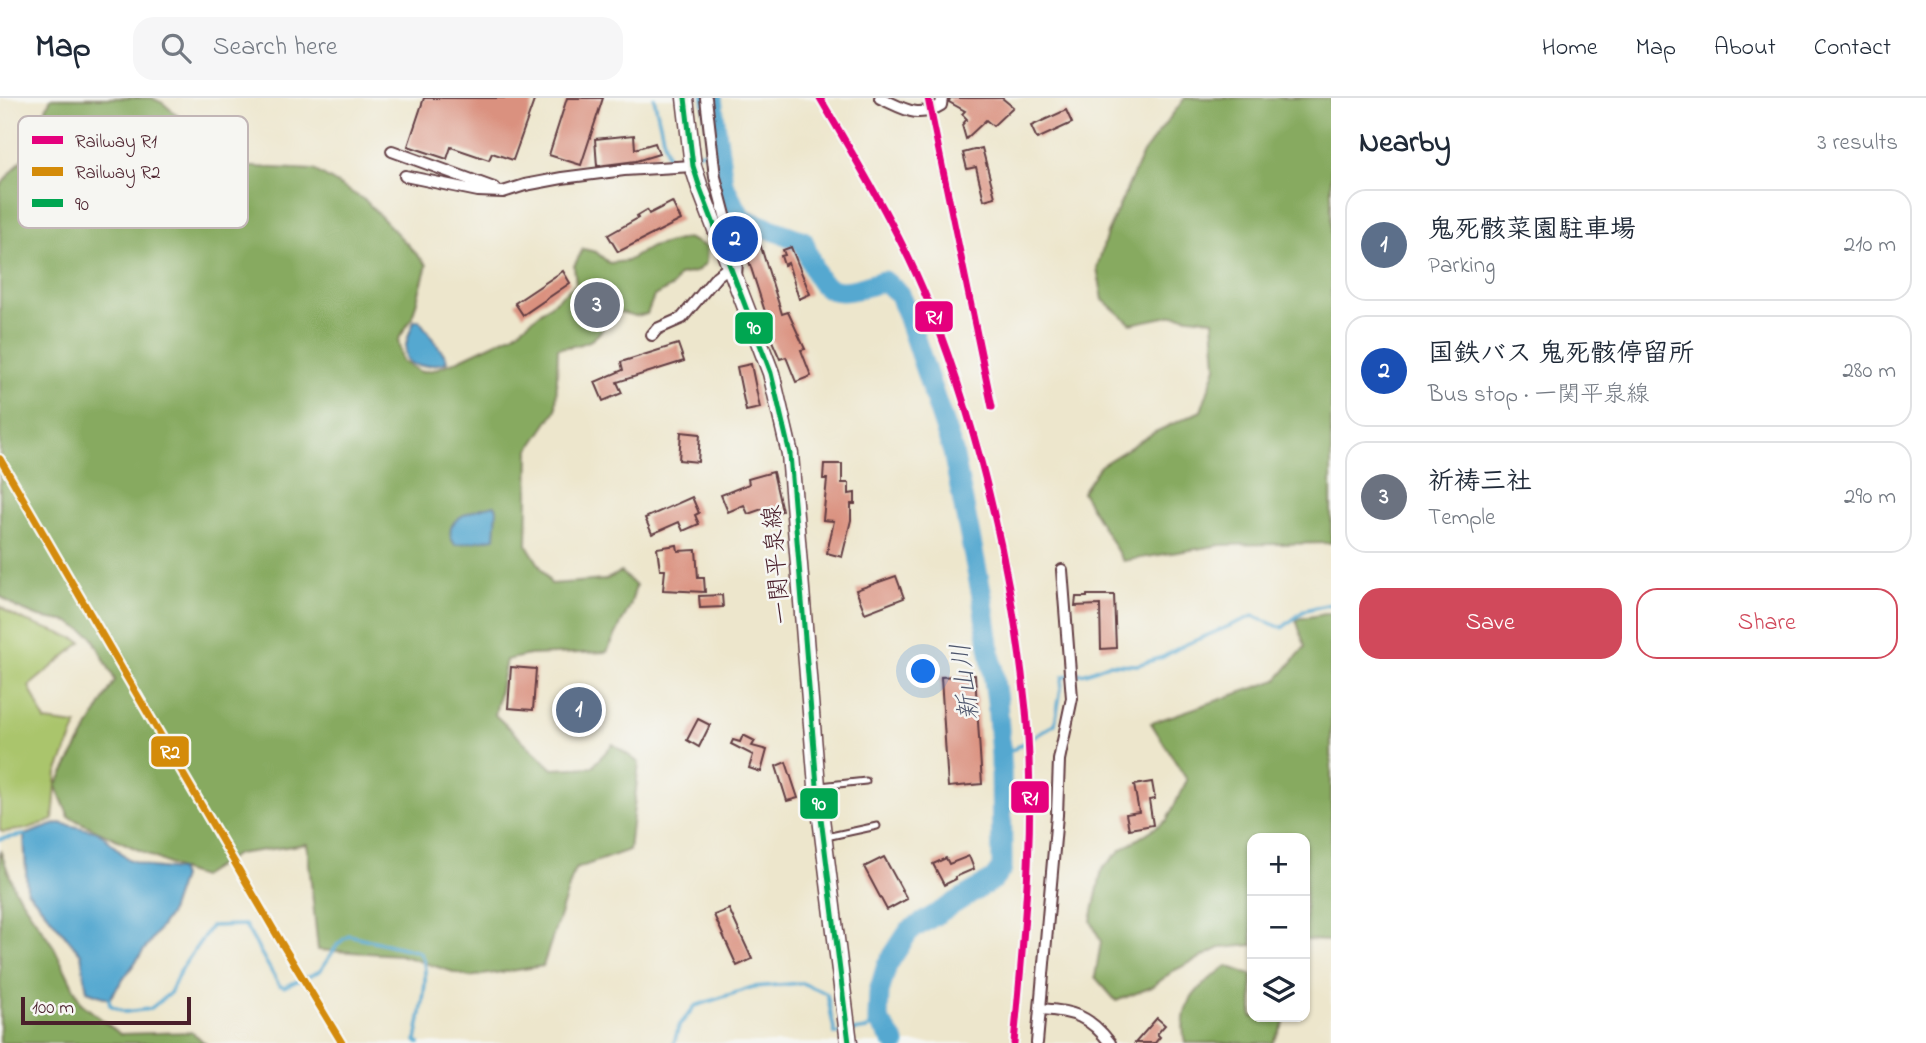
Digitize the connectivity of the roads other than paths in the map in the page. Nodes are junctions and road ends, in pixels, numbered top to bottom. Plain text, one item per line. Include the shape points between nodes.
1 (685, 98) edge
2 (706, 98) edge
3 (880, 98) edge
4 (942, 98) edge
5 (392, 151) dead end
6 (693, 166) junction
7 (405, 176) dead end
8 (503, 192) junction
9 (733, 273) junction
10 (652, 335) dead end
11 (1062, 570) dead end
12 (866, 781) dead end
13 (817, 786) junction
14 (877, 825) dead end
15 (823, 838) junction
16 (1041, 1009) junction
17 (849, 1043) edge
18 (1037, 1043) edge
19 (1110, 1043) edge

1 - 6 main road, 一関平泉線
2 - 9 street via 715,177 737,261
3 - 4 street via 921,113 941,105
5 - 8 street
6 - 8 street via 562,178
6 - 9 main road, 一関平泉線
7 - 8 street
9 - 10 street via 717,276 682,318
9 - 13 main road, 一関平泉線 via 771,373 790,454
11 - 16 street via 1072,698 1059,760
12 - 13 lane
13 - 15 main road, 一関平泉線
14 - 15 lane
15 - 17 main road, 一関平泉線
16 - 18 street
16 - 19 street via 1066,1011 1089,1020

